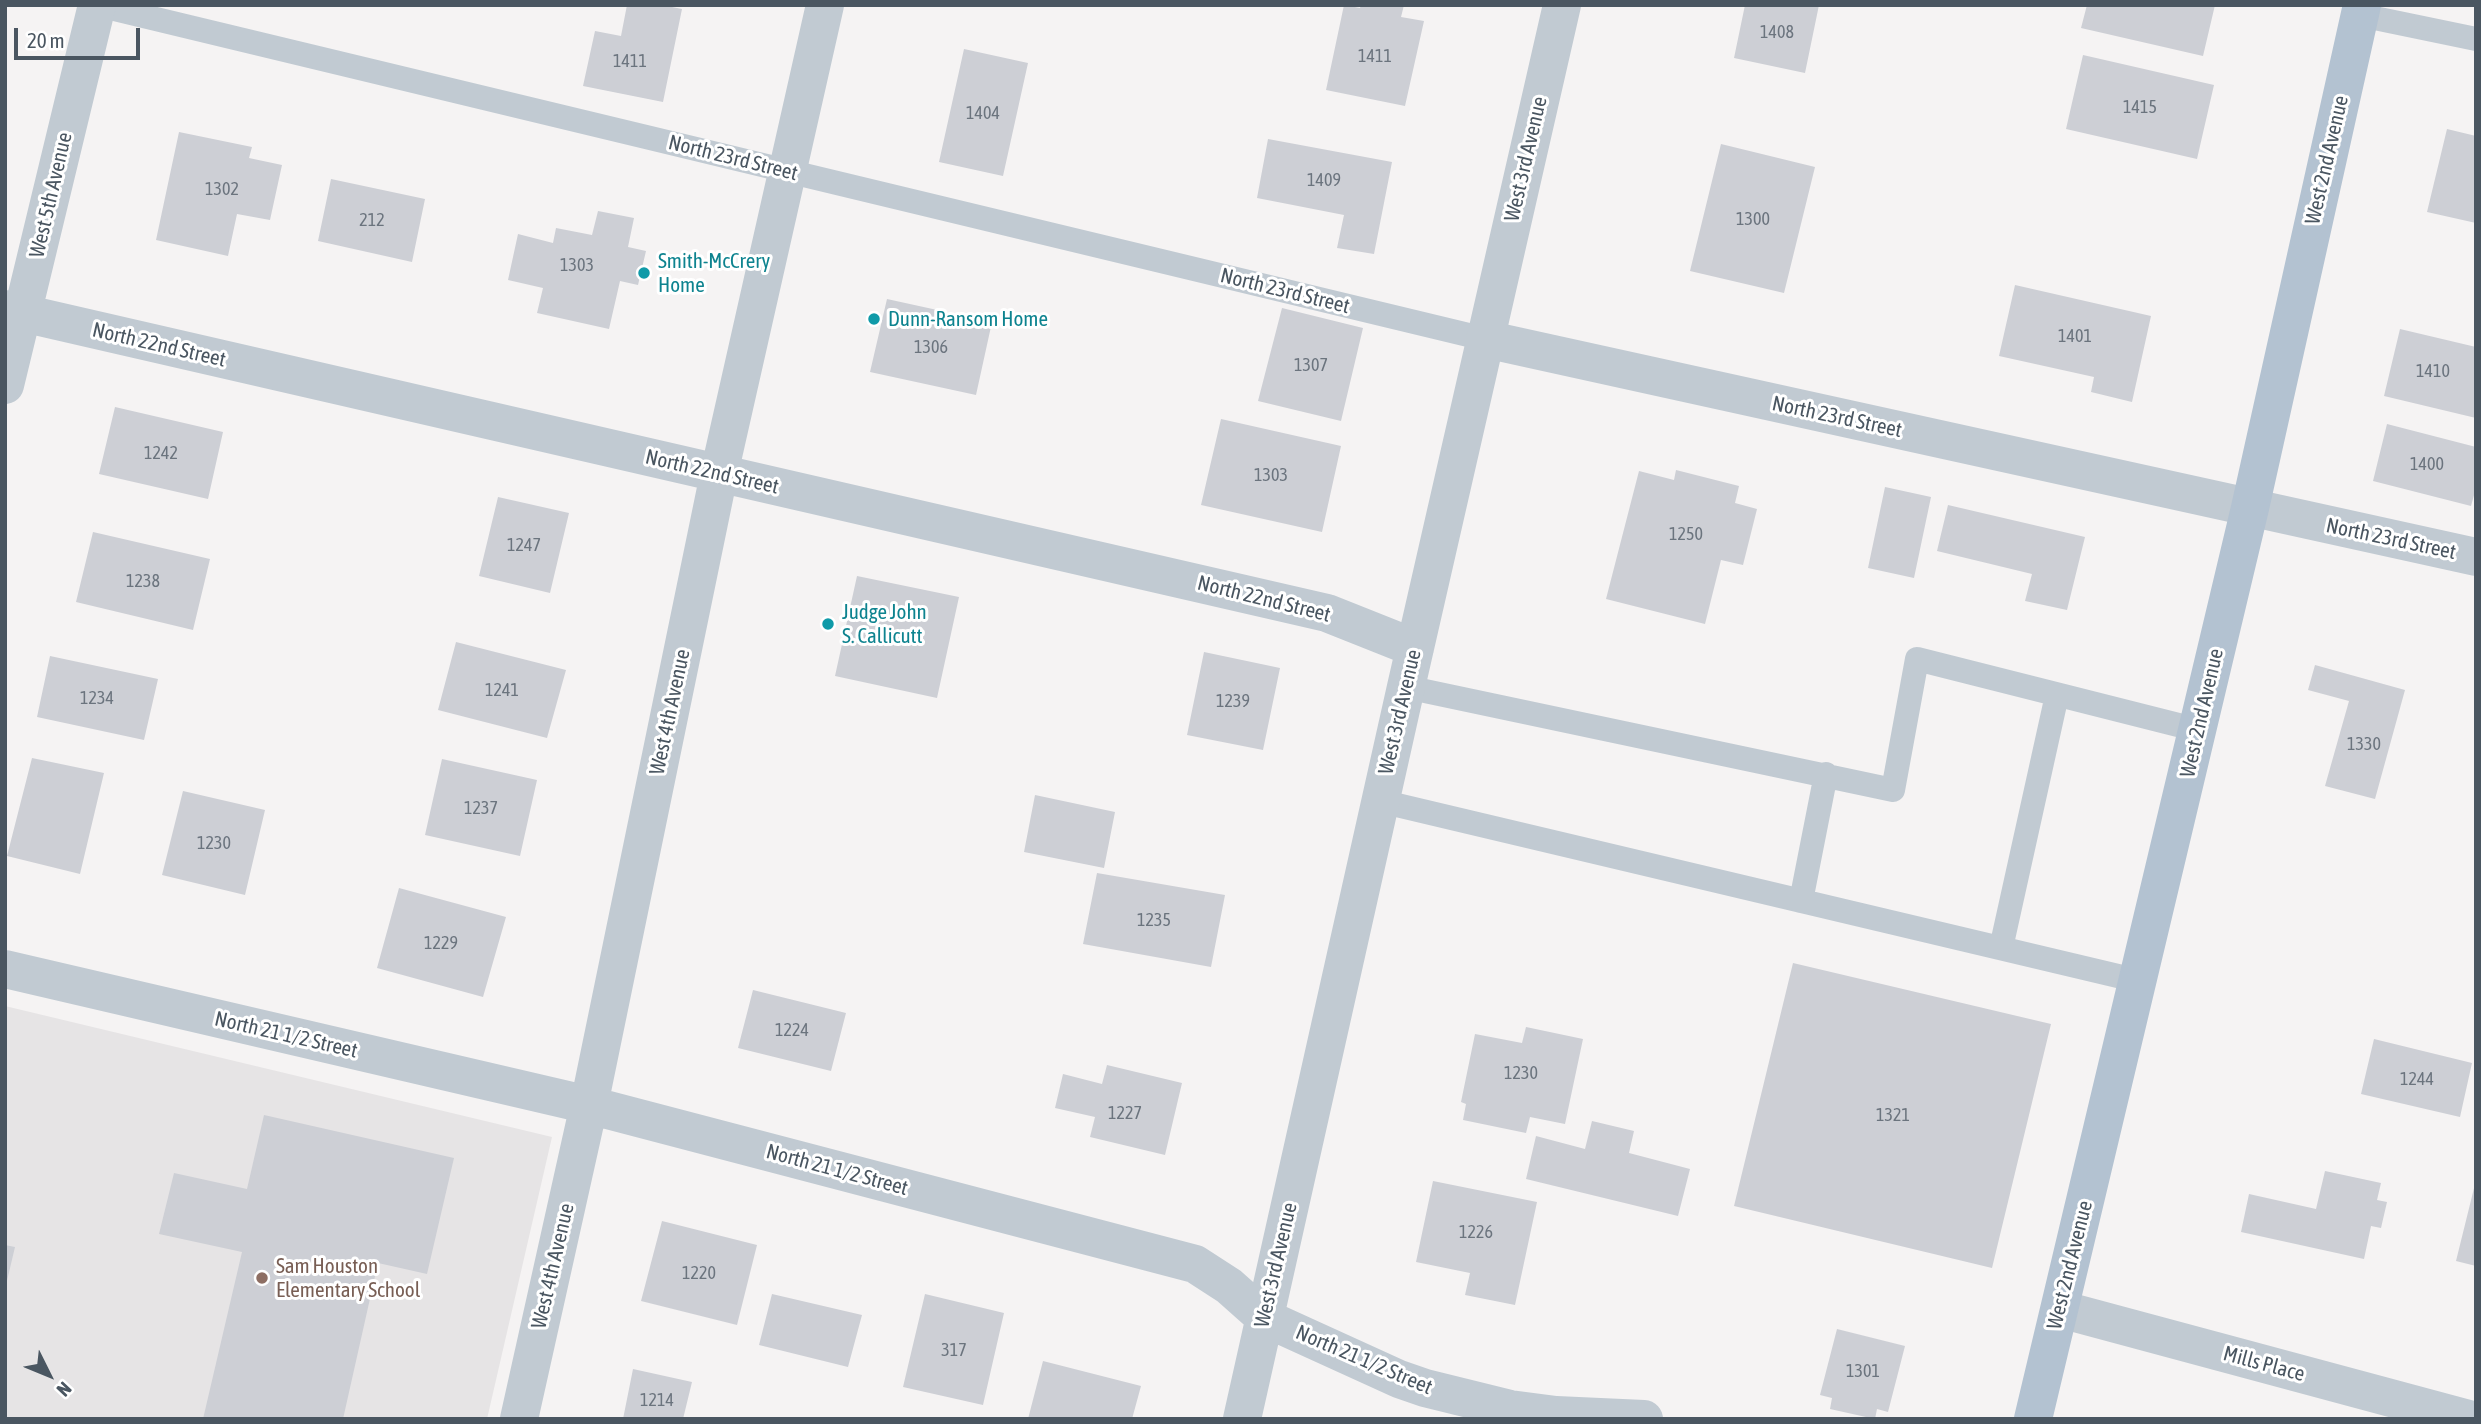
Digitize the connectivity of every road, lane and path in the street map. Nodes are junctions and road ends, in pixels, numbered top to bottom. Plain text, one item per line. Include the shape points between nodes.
1 (97, 5) edge
2 (825, 5) edge
3 (1562, 5) edge
4 (2361, 10) edge
5 (2476, 39) edge
6 (788, 171) junction
7 (14, 311) edge
8 (1485, 339) junction
9 (5, 385) edge
10 (719, 474) junction
11 (2250, 508) junction
12 (2476, 557) edge
13 (1415, 648) junction
14 (1406, 687) junction
15 (2057, 695) junction
16 (2198, 730) junction
17 (1826, 774) junction
18 (1380, 801) junction
19 (1801, 901) junction
20 (2001, 948) junction
21 (5, 969) edge
22 (2139, 981) junction
23 (589, 1105) junction
24 (2060, 1309) junction
25 (1265, 1318) junction
26 (519, 1419) edge
27 (1242, 1419) edge
28 (1644, 1419) edge
29 (2033, 1419) edge
30 (2469, 1419) edge

1 - 6 lane, North 23rd Street
1 - 7 street, West 5th Avenue
2 - 6 street, West 4th Avenue
3 - 8 street, West 3rd Avenue
4 - 5 lane
4 - 11 main road, West 2nd Avenue
6 - 8 lane, North 23rd Street
6 - 10 street, West 4th Avenue
7 - 9 street, West 5th Avenue
7 - 10 street, North 22nd Street
8 - 11 street, North 23rd Street
8 - 13 street, West 3rd Avenue
10 - 13 street, North 22nd Street via 1327,612
10 - 23 street, West 4th Avenue
11 - 12 street, North 23rd Street
11 - 16 main road, West 2nd Avenue
13 - 14 street, West 3rd Avenue
14 - 17 lane
14 - 18 street, West 3rd Avenue
15 - 16 lane
15 - 17 lane via 1917,659 1893,790
15 - 20 lane
16 - 22 main road, West 2nd Avenue
17 - 19 lane
18 - 19 lane
18 - 25 street, West 3rd Avenue
19 - 20 lane
20 - 22 lane
21 - 23 street, North 21 1/2 Street
22 - 24 main road, West 2nd Avenue
23 - 25 street, North 21 1/2 Street via 1195,1264
23 - 26 street, West 4th Avenue
24 - 29 main road, West 2nd Avenue
24 - 30 street, Mills Place
25 - 27 street, West 3rd Avenue
25 - 28 street, North 21 1/2 Street via 1425,1388 1510,1409

